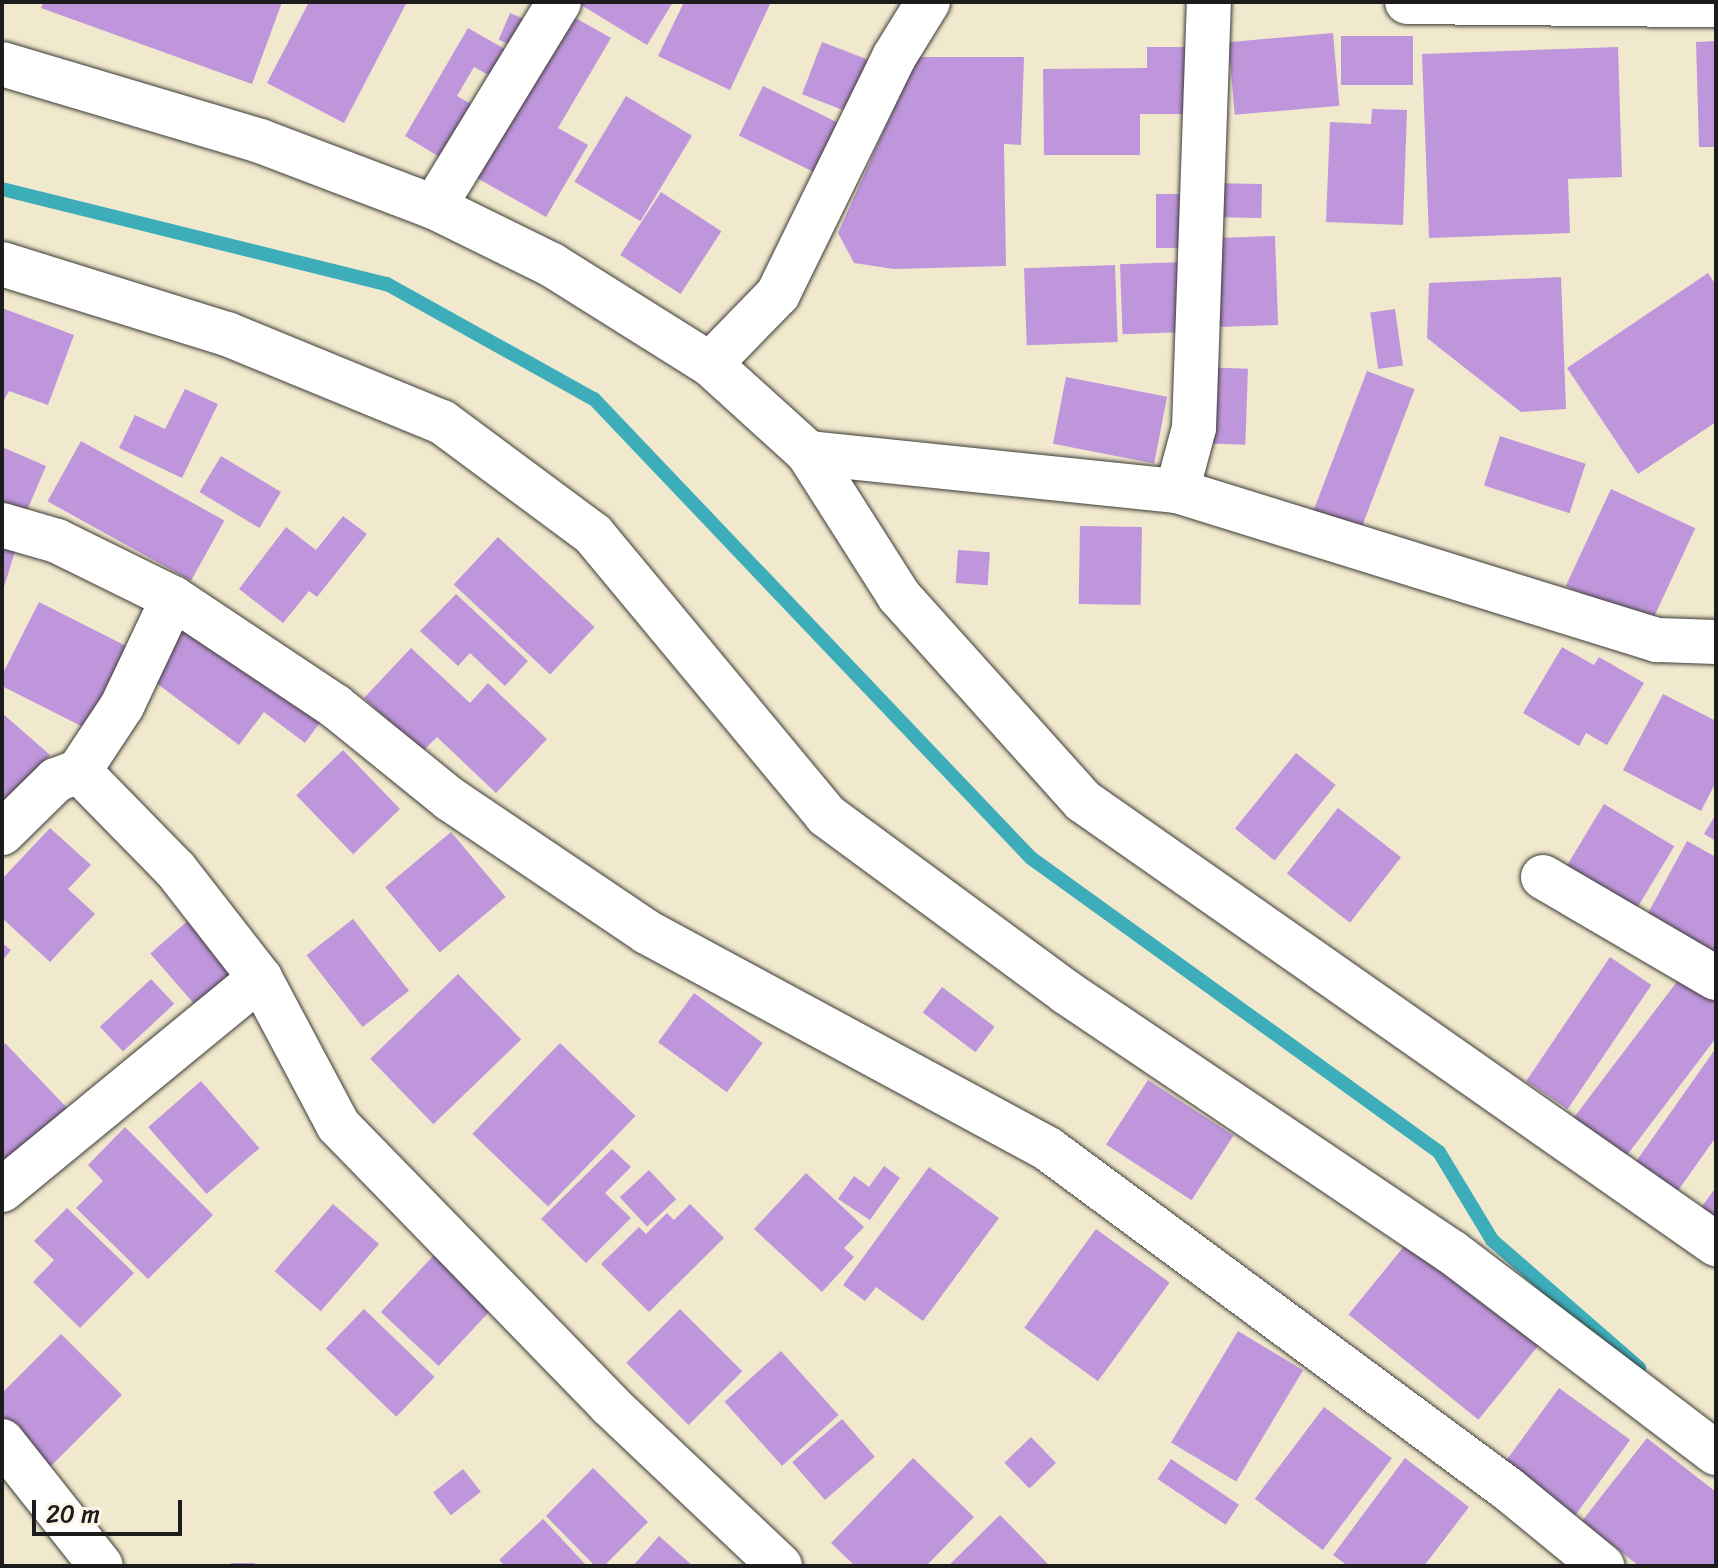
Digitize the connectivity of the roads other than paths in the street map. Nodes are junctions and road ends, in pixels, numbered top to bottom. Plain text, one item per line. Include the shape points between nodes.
1 (559, 2) edge
2 (928, 2) edge
3 (1209, 2) edge
4 (1407, 2) edge
5 (1716, 5) edge
6 (2, 64) edge
7 (434, 207) junction
8 (2, 264) edge
9 (710, 364) junction
10 (808, 453) junction
11 (1177, 491) junction
12 (2, 525) edge
13 (173, 598) junction
14 (1716, 642) edge
15 (79, 771) junction
16 (2, 833) edge
17 (1543, 877) dead end
18 (260, 978) junction
19 (1716, 978) edge
20 (2, 1190) edge
21 (1716, 1244) edge
22 (2, 1441) edge
23 (1716, 1453) edge
24 (101, 1566) edge
25 (780, 1566) edge
26 (1602, 1566) edge

1 - 7 street
2 - 9 street via 894,57 778,294
3 - 11 street via 1194,428
4 - 5 street
6 - 7 street via 260,141
7 - 9 street via 552,265
8 - 23 street via 227,334 442,422 593,534 826,815 1066,992 1452,1252
9 - 10 street
10 - 11 street
10 - 21 street via 899,596 1083,801
11 - 14 street via 1657,640
12 - 13 street via 57,541
13 - 15 street via 122,706
13 - 26 street via 335,706 450,799 647,932 1048,1149 1508,1489
15 - 16 street via 56,780
15 - 18 street via 176,870
17 - 19 street
18 - 20 street
18 - 25 street via 338,1125 610,1405
22 - 24 street

